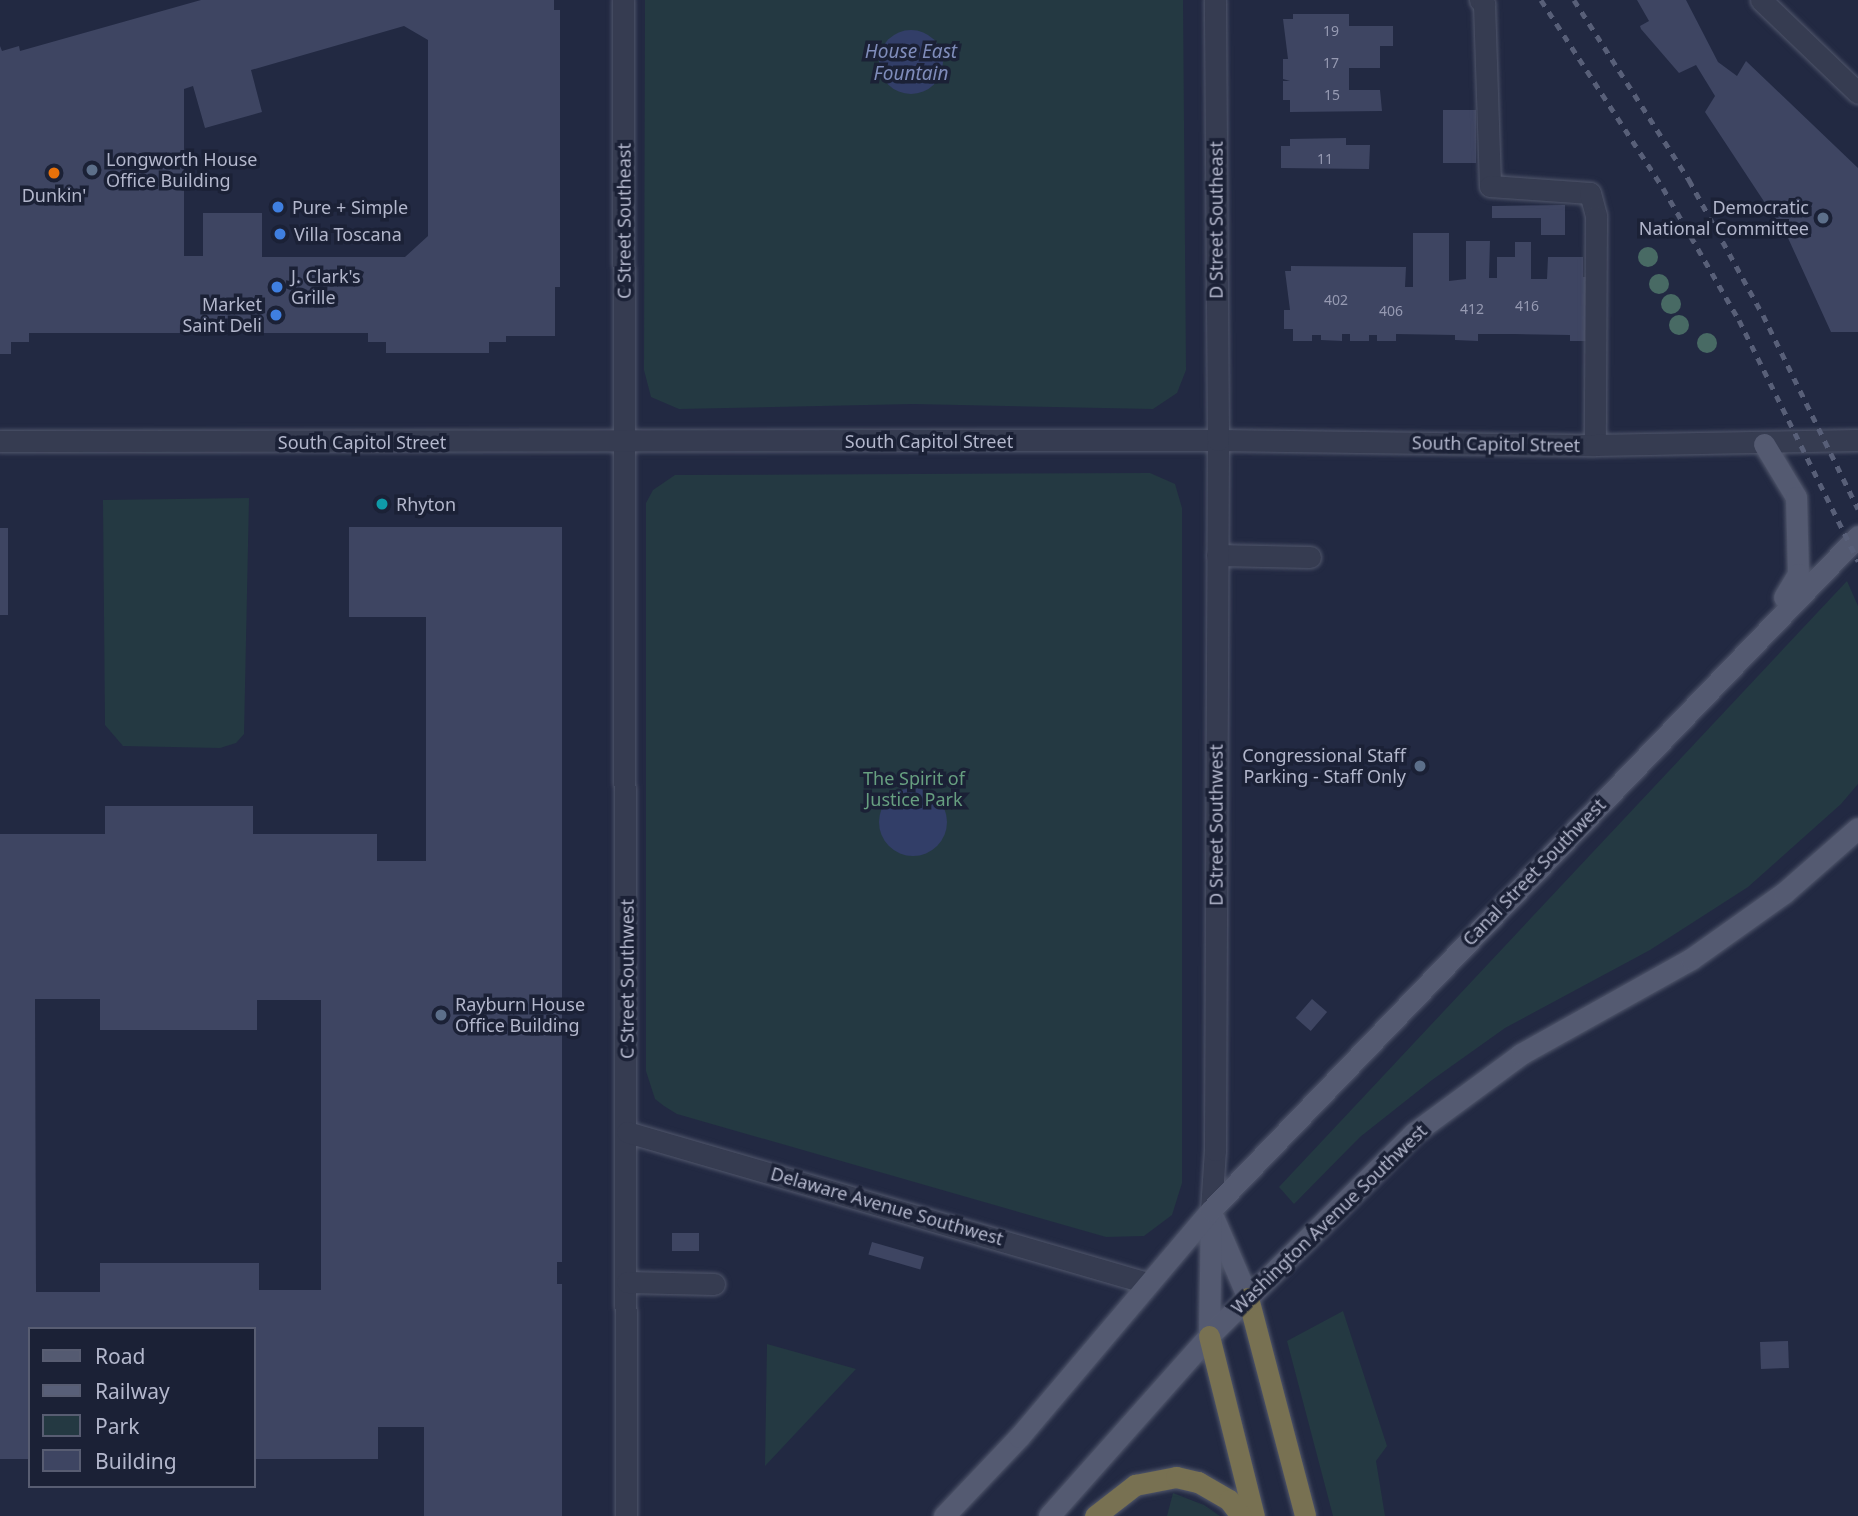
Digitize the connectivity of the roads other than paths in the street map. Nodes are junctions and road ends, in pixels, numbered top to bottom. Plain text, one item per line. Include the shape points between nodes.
1 (623, 0) edge
2 (1215, 0) edge
3 (1480, 0) edge
4 (1760, 0) edge
5 (1858, 93) edge
6 (1219, 440) junction
7 (1858, 440) edge
8 (0, 441) edge
9 (626, 442) junction
10 (1764, 444) junction
11 (1595, 445) junction
12 (1858, 536) edge
13 (1217, 555) junction
14 (1310, 557) dead end
15 (1762, 633) junction
16 (1858, 828) edge
17 (627, 1132) junction
18 (1210, 1210) junction
19 (627, 1282) junction
20 (1147, 1283) junction
21 (714, 1284) dead end
22 (1248, 1298) junction
23 (1209, 1335) junction
24 (626, 1516) edge
25 (944, 1516) edge
26 (1049, 1516) edge
27 (1095, 1516) edge
28 (1241, 1516) edge
29 (1254, 1516) edge
30 (1305, 1516) edge

1 - 9 street, C Street Southeast
2 - 6 street, D Street Southeast
3 - 11 street via 1485,4 1490,186 1590,193 1597,216
4 - 5 street
6 - 9 street, South Capitol Street
6 - 11 street, South Capitol Street
6 - 13 street, D Street Southwest
7 - 10 street, South Capitol Street
8 - 9 street, South Capitol Street
9 - 17 street, C Street Southwest
10 - 11 street, South Capitol Street
10 - 15 main road via 1796,497 1798,574
12 - 15 main road, Canal Street Southwest
13 - 14 street
13 - 18 street, D Street Southwest via 1215,1150
15 - 18 main road, Canal Street Southwest
16 - 22 main road, Washington Avenue Southwest via 1784,893 1691,959 1521,1054 1466,1092 1363,1181
17 - 19 street, C Street Southwest
17 - 20 street, Delaware Avenue Southwest
18 - 20 main road
18 - 22 main road
18 - 23 main road
19 - 21 street
19 - 24 street, C Street Southwest
20 - 25 main road via 1019,1437
22 - 23 main road, Washington Avenue Southwest
22 - 30 highway
23 - 26 main road, Washington Avenue Southwest
23 - 29 highway
27 - 28 highway via 1135,1485 1177,1477 1198,1482 1229,1500

